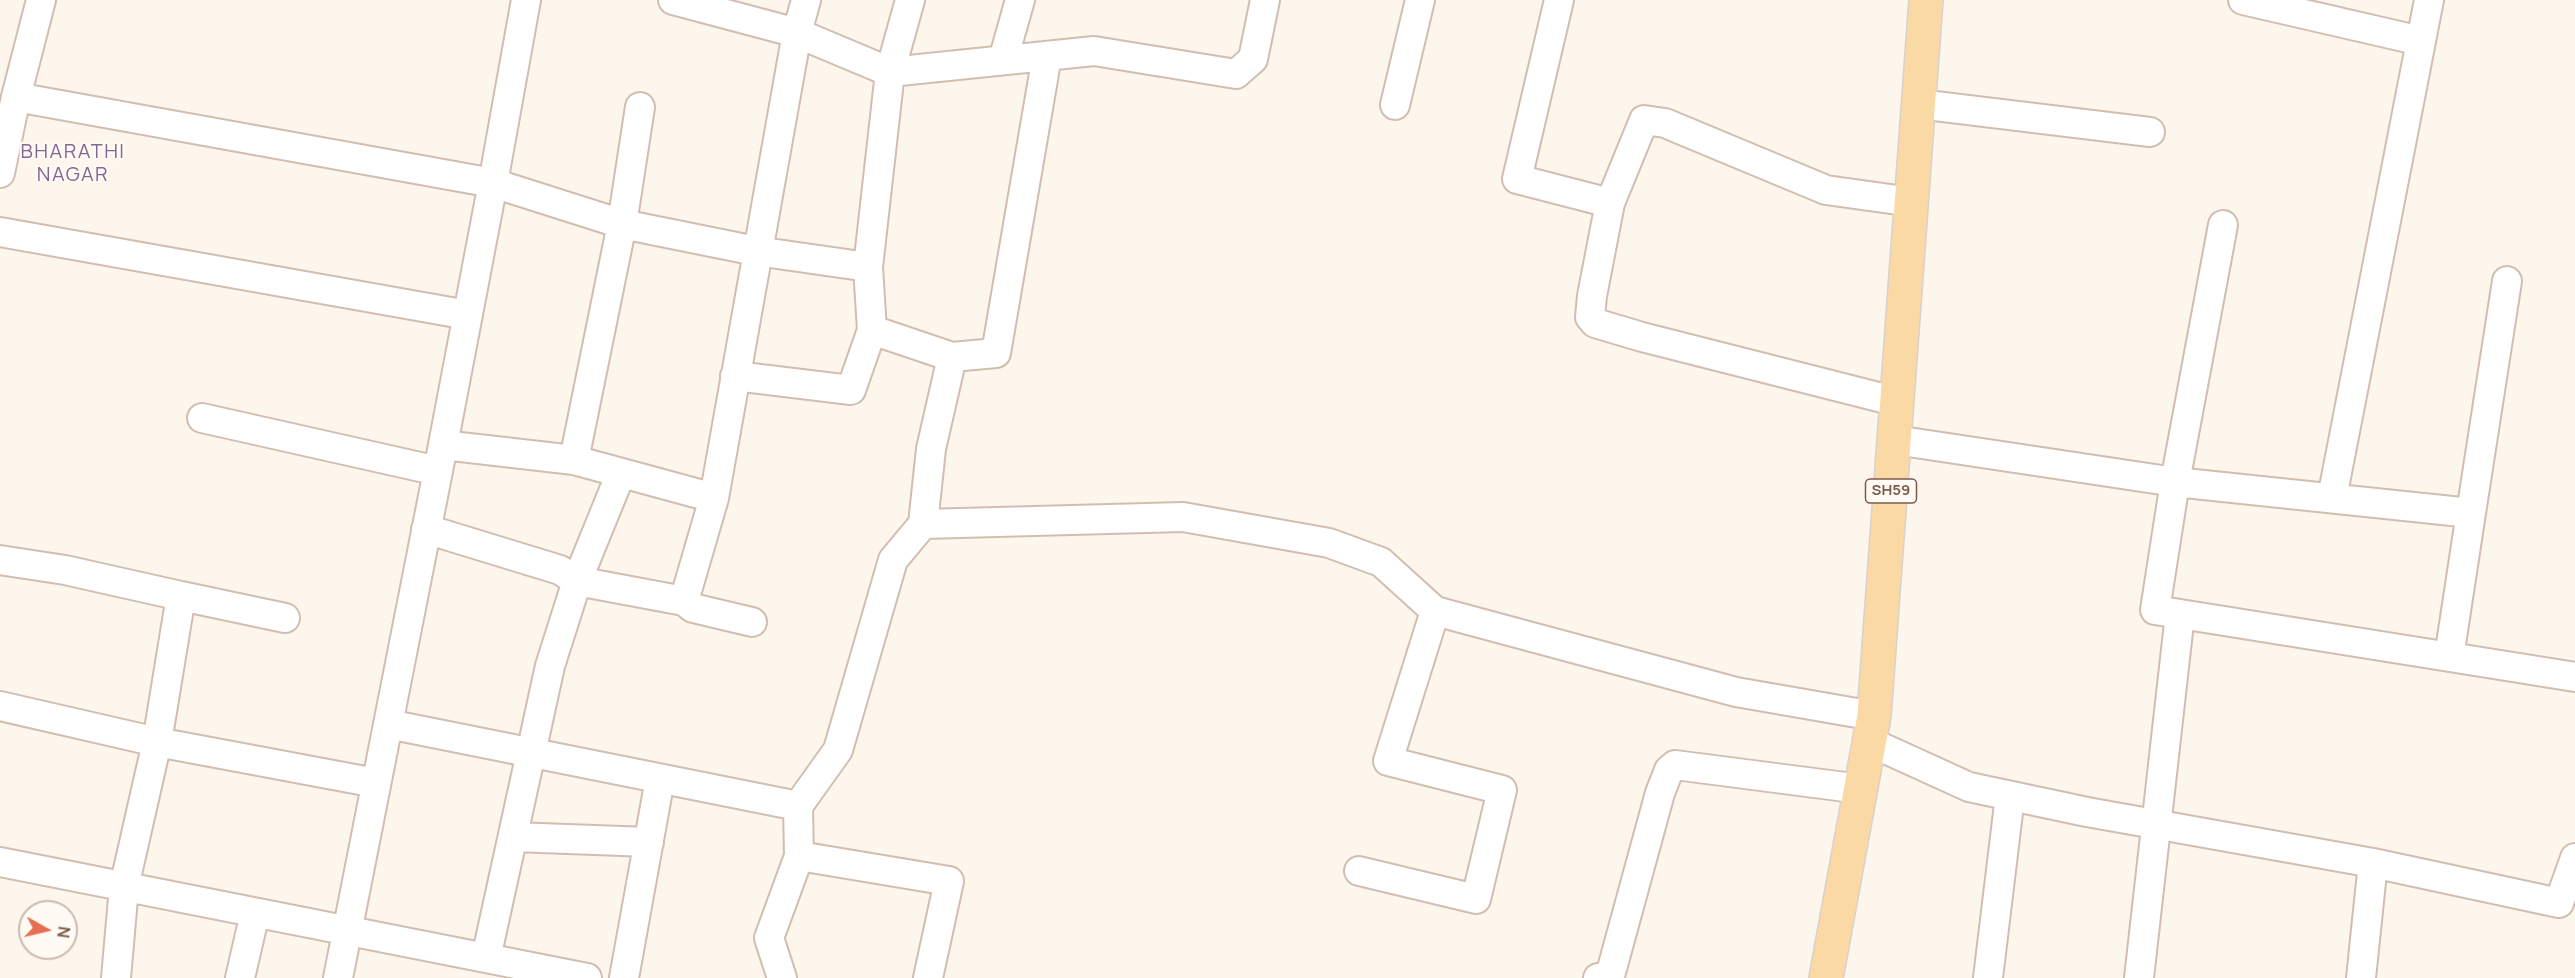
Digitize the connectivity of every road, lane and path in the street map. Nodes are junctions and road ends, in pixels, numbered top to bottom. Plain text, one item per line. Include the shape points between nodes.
1 (41, 0) edge
2 (526, 0) edge
3 (673, 0) edge
4 (806, 0) edge
5 (910, 0) edge
6 (1020, 0) edge
7 (1265, 0) edge
8 (1420, 0) edge
9 (1559, 0) edge
10 (1926, 0) edge
11 (1942, 0) edge
12 (2244, 0) edge
13 (2429, 0) edge
14 (797, 33) junction
15 (2421, 41) junction
16 (1047, 56) junction
17 (1003, 60) junction
18 (890, 72) junction
19 (16, 97) junction
20 (1395, 105) dead end
21 (1935, 106) junction
22 (640, 107) dead end
23 (2151, 132) dead end
24 (0, 173) edge
25 (493, 183) junction
26 (1912, 202) junction
27 (1610, 203) junction
28 (622, 224) junction
29 (2223, 225) dead end
30 (0, 232) edge
31 (756, 251) junction
32 (868, 267) junction
33 (2507, 281) dead end
34 (468, 315) junction
35 (872, 330) junction
36 (952, 357) junction
37 (735, 376) junction
38 (1898, 402) junction
39 (202, 418) dead end
40 (1904, 441) junction
41 (440, 458) junction
42 (574, 460) junction
43 (621, 473) junction
44 (2175, 482) junction
45 (714, 498) junction
46 (2332, 498) junction
47 (2471, 513) junction
48 (923, 524) junction
49 (426, 529) junction
50 (0, 560) edge
51 (577, 581) junction
52 (181, 596) junction
53 (684, 601) junction
54 (1435, 611) junction
55 (2180, 614) junction
56 (285, 618) dead end
57 (752, 622) dead end
58 (2449, 657) junction
59 (2575, 677) edge
60 (0, 706) edge
61 (388, 723) junction
62 (1877, 736) junction
63 (157, 742) junction
64 (532, 753) junction
65 (660, 779) junction
66 (376, 783) junction
67 (1861, 789) junction
68 (2010, 796) junction
69 (798, 806) junction
70 (2157, 824) junction
71 (513, 837) junction
72 (649, 842) junction
73 (799, 856) junction
74 (2575, 858) edge
75 (0, 862) edge
76 (2373, 863) junction
77 (1359, 871) dead end
78 (124, 887) junction
79 (255, 913) junction
80 (347, 931) junction
81 (486, 958) junction
82 (116, 978) edge
83 (240, 978) edge
84 (338, 978) edge
85 (587, 978) edge
86 (624, 978) edge
87 (782, 978) edge
88 (928, 978) edge
89 (1598, 978) edge
90 (1826, 978) edge
91 (1847, 978) edge
92 (1988, 978) edge
93 (2139, 978) edge
94 (2361, 978) edge

1 - 19 street
2 - 25 street
3 - 14 street
4 - 14 street
5 - 18 street
6 - 17 street
7 - 16 street via 1253,59 1236,74 1094,51
8 - 20 street
9 - 27 street via 1516,179
10 - 26 main road, SH59
11 - 21 main road
12 - 15 street
13 - 15 street
14 - 18 street
14 - 31 street
15 - 46 street
16 - 17 street
16 - 36 street via 996,353
17 - 18 street
18 - 32 street
19 - 24 street
19 - 25 street
21 - 23 street
21 - 40 main road
22 - 28 street
25 - 28 street
25 - 34 street
26 - 27 street via 1826,190 1665,123 1644,120
26 - 38 main road, SH59
27 - 38 street via 1592,296 1590,317 1595,323
28 - 31 street
28 - 42 street
29 - 44 street
30 - 34 street
31 - 32 street
31 - 37 street
32 - 35 street
33 - 47 street
34 - 41 street
35 - 36 street
35 - 37 street via 851,390
36 - 48 street via 931,449
37 - 45 street
38 - 40 main road, SH59
39 - 41 street
40 - 44 street
40 - 62 main road, SH59
41 - 42 street
41 - 49 street
42 - 43 street
43 - 45 street
43 - 51 street
44 - 46 street
44 - 55 street via 2155,610
45 - 53 street
46 - 47 street
47 - 58 street
48 - 54 street via 1183,517 1329,543 1381,562
48 - 69 street via 893,560 838,750
49 - 51 street via 560,570
49 - 61 street
50 - 52 street
51 - 53 street
51 - 64 street via 550,666
52 - 56 street
52 - 63 street
53 - 57 street via 693,608
54 - 62 street via 1736,692
54 - 77 street via 1388,761 1502,790 1476,899
55 - 58 street
55 - 70 street
58 - 59 street
60 - 63 street
61 - 64 street
61 - 66 street
62 - 67 main road, SH59
62 - 68 street via 1969,788
62 - 91 main road
63 - 66 street
63 - 78 street
64 - 65 street
64 - 71 street
65 - 69 street
65 - 72 street
66 - 80 street
67 - 89 street via 1675,765 1669,770 1660,794 1610,976
67 - 90 main road, SH59
68 - 70 street
68 - 92 street
69 - 73 street
70 - 76 street
70 - 93 street
71 - 72 street
71 - 81 street
72 - 86 street
73 - 87 street via 769,938
73 - 88 street via 949,881
74 - 76 street via 2559,903
75 - 78 street
76 - 94 street
78 - 79 street
78 - 82 street
79 - 80 street
79 - 83 street
80 - 81 street
80 - 84 street
81 - 85 street

